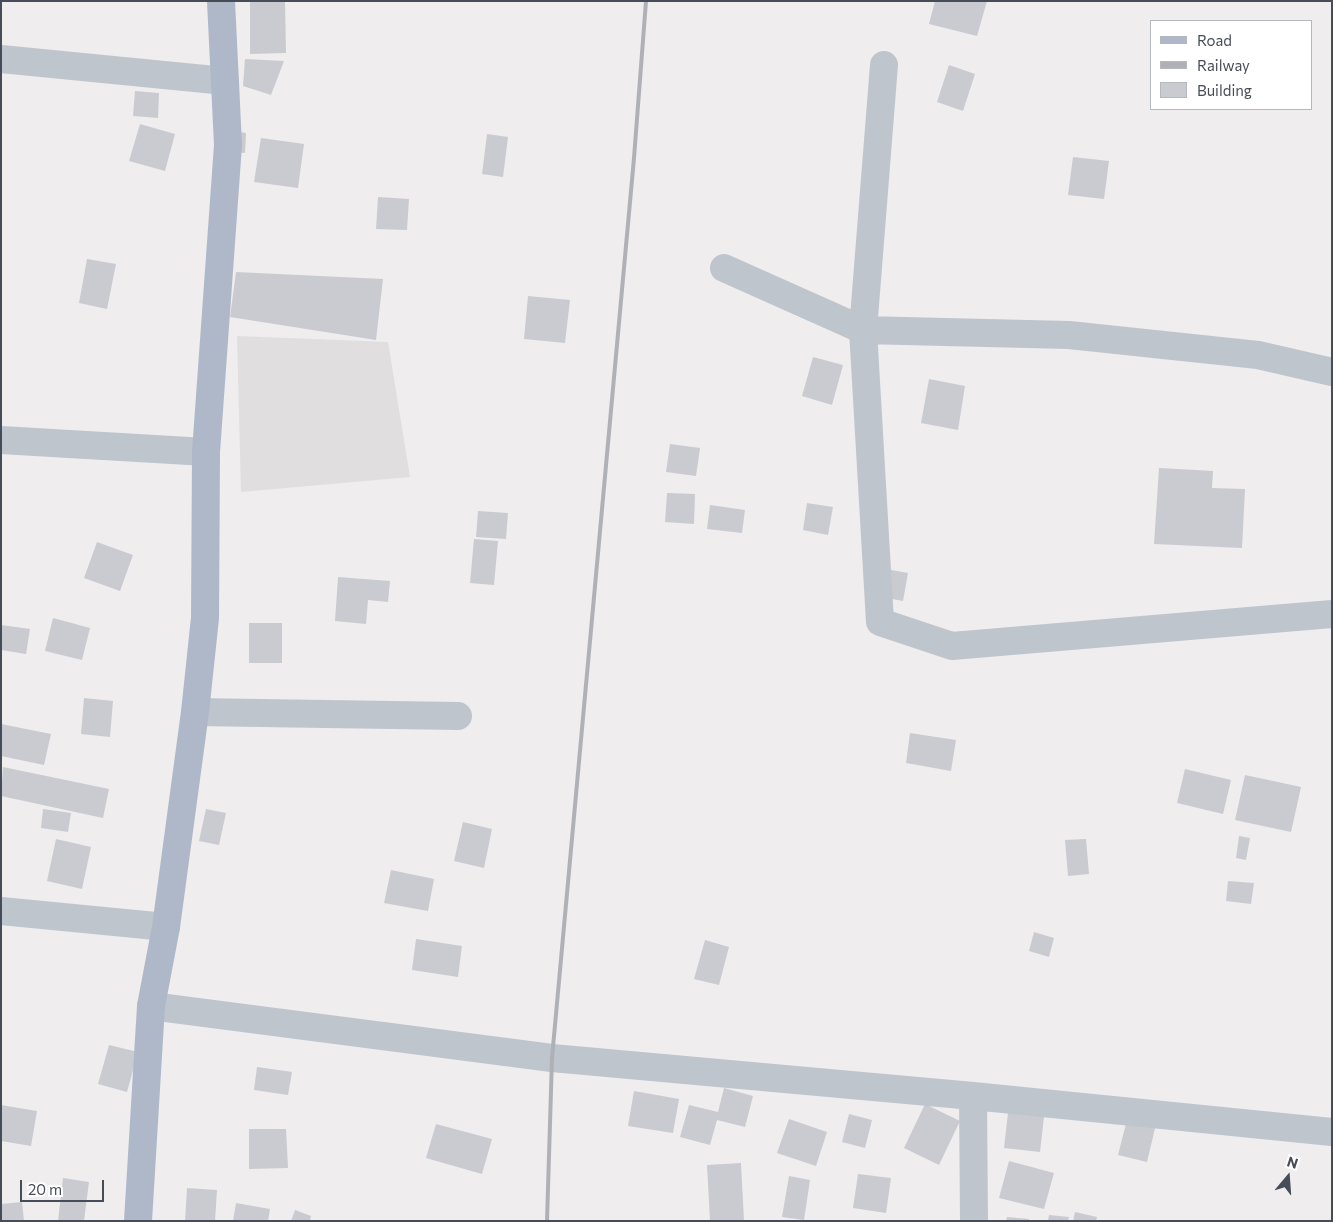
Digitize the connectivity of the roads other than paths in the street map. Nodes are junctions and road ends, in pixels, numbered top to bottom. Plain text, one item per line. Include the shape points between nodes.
1 (221, 1) edge
2 (1, 59) edge
3 (884, 65) dead end
4 (225, 81) junction
5 (724, 268) dead end
6 (863, 330) junction
7 (1332, 372) edge
8 (1, 440) edge
9 (206, 452) junction
10 (1332, 614) edge
11 (195, 712) junction
12 (458, 716) dead end
13 (1, 911) edge
14 (166, 926) junction
15 (151, 1006) junction
16 (973, 1096) junction
17 (1332, 1132) edge
18 (138, 1221) edge
19 (974, 1221) edge

1 - 4 main road
2 - 4 street
3 - 6 street
4 - 9 main road via 228,145
5 - 6 street
6 - 7 street via 1069,335 1258,355
6 - 10 street via 880,622 952,646
8 - 9 street
9 - 11 main road via 206,618
11 - 12 street
11 - 14 main road
13 - 14 street
14 - 15 main road
15 - 16 street via 552,1058
15 - 18 main road
16 - 17 street
16 - 19 street

